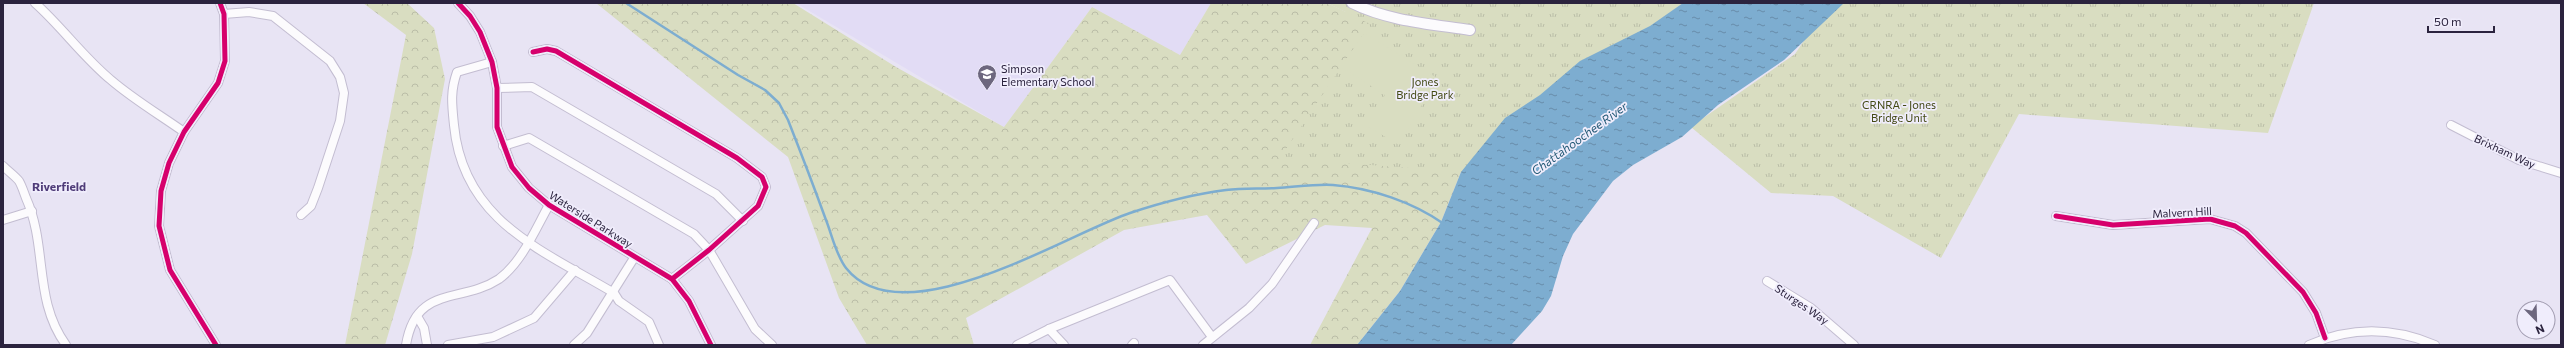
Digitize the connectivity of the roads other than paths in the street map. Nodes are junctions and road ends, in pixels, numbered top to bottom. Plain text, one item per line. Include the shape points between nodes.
1 (35, 3) edge
2 (220, 3) edge
3 (458, 3) edge
4 (1352, 3) edge
5 (224, 14) junction
6 (1470, 30) dead end
7 (533, 52) dead end
8 (492, 62) junction
9 (497, 88) junction
10 (2451, 125) dead end
11 (184, 132) junction
12 (503, 146) junction
13 (3, 166) edge
14 (2561, 173) edge
15 (549, 205) junction
16 (32, 211) junction
17 (301, 215) dead end
18 (2056, 216) dead end
19 (3, 220) edge
20 (743, 221) junction
21 (1314, 223) dead end
22 (528, 242) junction
23 (709, 250) junction
24 (634, 258) junction
25 (575, 270) junction
26 (672, 279) junction
27 (1767, 281) dead end
28 (614, 293) junction
29 (417, 316) junction
30 (1049, 329) junction
31 (1212, 336) junction
32 (2325, 338) junction
33 (66, 345) edge
34 (216, 345) edge
35 (406, 345) edge
36 (427, 345) edge
37 (448, 345) edge
38 (574, 345) edge
39 (659, 345) edge
40 (711, 345) edge
41 (772, 345) edge
42 (1017, 345) edge
43 (1064, 345) edge
44 (1203, 345) edge
45 (1854, 345) edge
46 (2308, 345) edge
47 (2435, 345) edge

1 - 11 street via 50,16 82,54 112,81
2 - 5 street
3 - 8 street, Waterside Parkway via 480,32
4 - 6 street via 1408,20
5 - 11 street via 225,61 220,76 204,105
5 - 17 street via 249,12 273,16 330,61 340,77 344,93 340,121 311,206
7 - 20 street via 547,49 556,51 737,158 762,177 766,187 758,206
8 - 9 street, Waterside Parkway
8 - 22 street via 457,72 451,89 456,146 467,176 486,207 507,228
9 - 12 street, Waterside Parkway via 497,127
9 - 20 street via 532,87 716,194
10 - 14 street, Brixham Way via 2519,160
11 - 34 street via 168,163 161,191 159,226 170,270
12 - 15 street, Waterside Parkway via 512,167 529,188
12 - 23 street via 529,138 544,145 694,234
13 - 16 street via 19,181
15 - 22 street
15 - 24 street, Waterside Parkway
16 - 19 street
16 - 33 street via 38,234 44,297 54,328
18 - 32 street, Malvern Hill via 2113,225 2210,219 2235,226 2303,292 2316,313
20 - 23 street
21 - 31 street via 1272,284 1249,308
22 - 25 street
22 - 29 street via 513,265 499,278 480,288 432,301
23 - 26 street
23 - 41 street via 755,329
24 - 26 street, Waterside Parkway
24 - 28 street
25 - 28 street
25 - 37 street via 534,318 493,337
26 - 40 street, Waterside Parkway via 689,301
27 - 45 street, Sturges Way via 1818,313
28 - 38 street via 587,333
28 - 39 street via 619,300 649,322
29 - 35 street
29 - 36 street via 424,328
30 - 31 street via 1170,280
30 - 42 street
30 - 43 street
31 - 44 street
32 - 46 street
32 - 47 street via 2346,333 2377,331 2396,333

